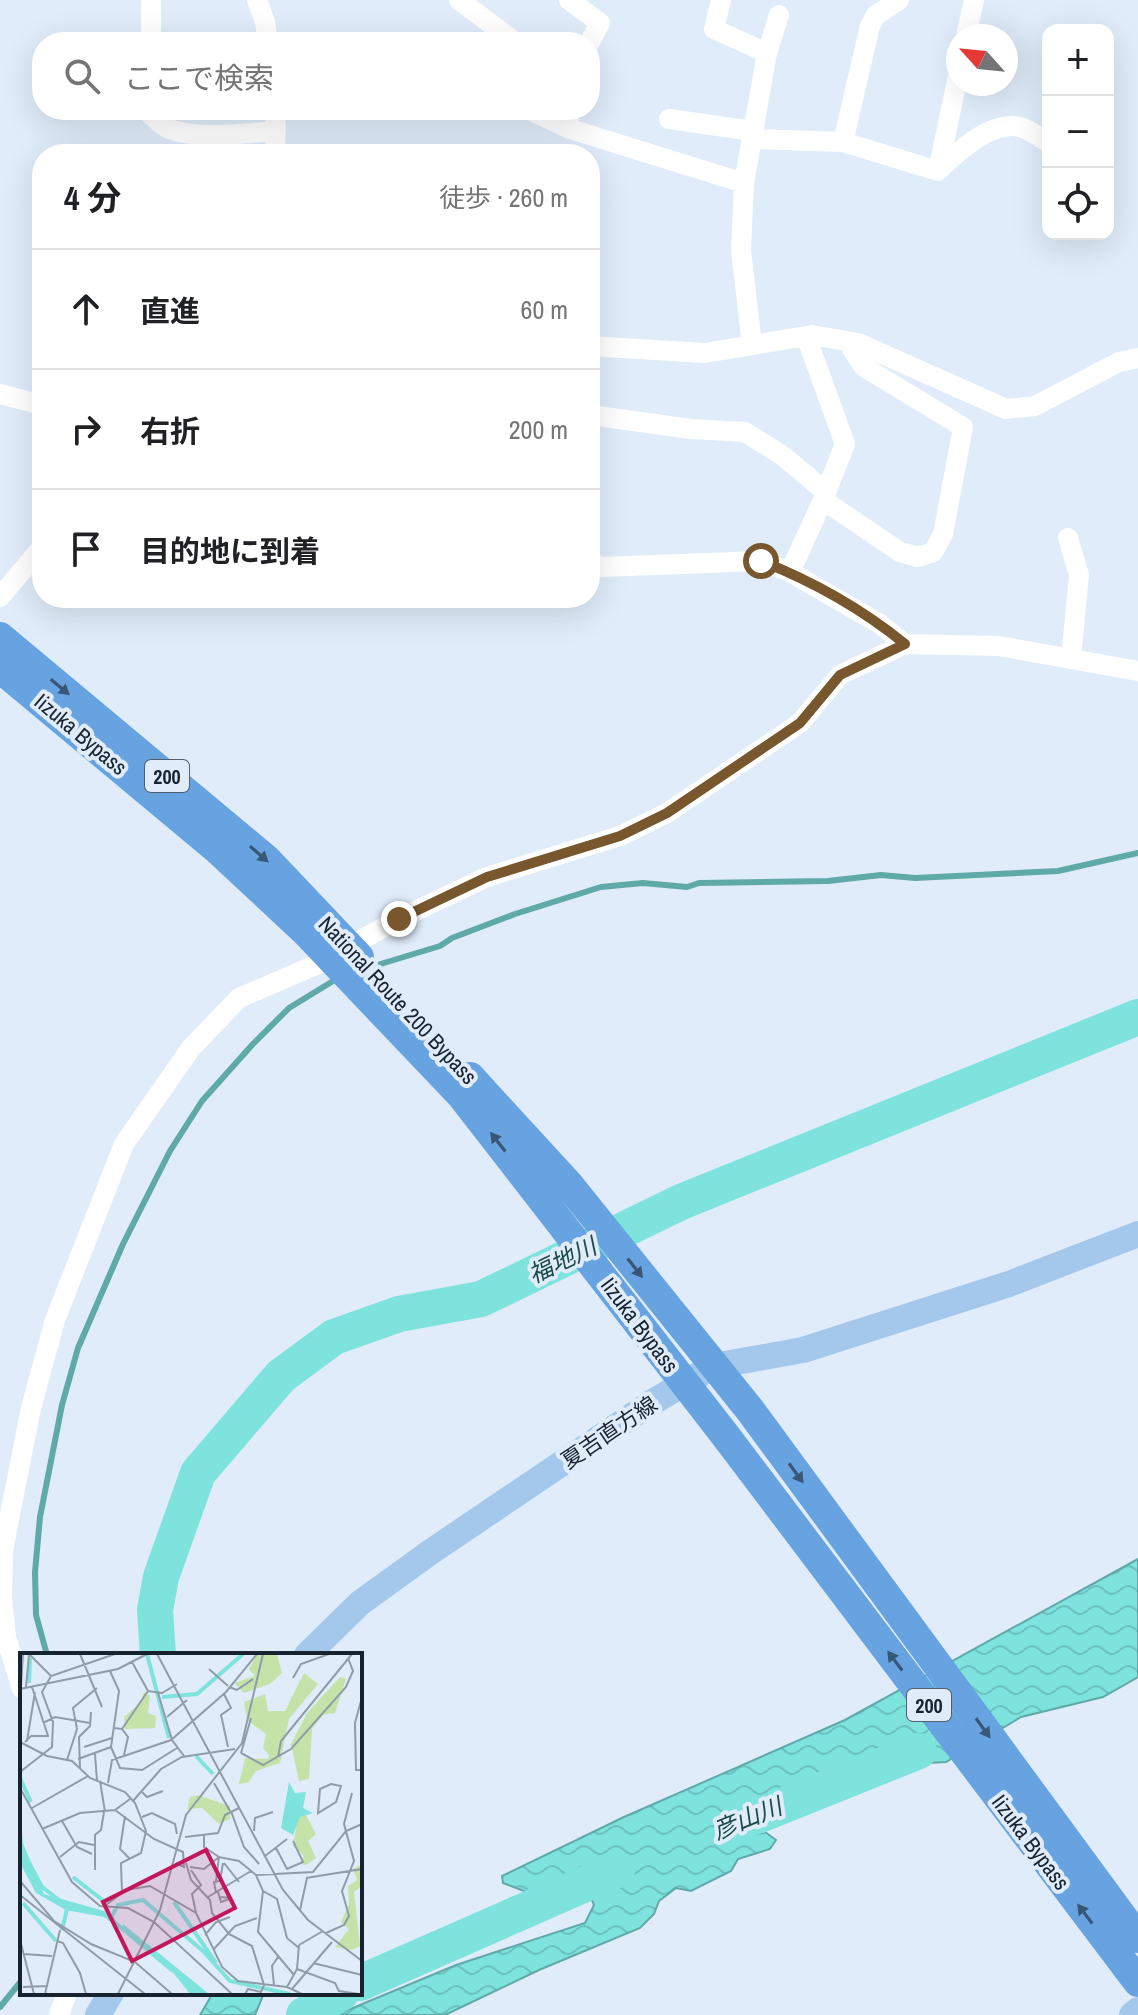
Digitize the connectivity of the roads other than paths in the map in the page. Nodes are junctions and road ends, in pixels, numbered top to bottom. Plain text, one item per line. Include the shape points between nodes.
1 (151, 0) edge
2 (257, 0) edge
3 (459, 0) edge
4 (569, 0) edge
5 (721, 0) edge
6 (899, 0) edge
7 (974, 0) edge
8 (779, 15) dead end
9 (969, 24) edge
10 (151, 32) edge
11 (266, 32) edge
12 (502, 32) edge
13 (595, 32) edge
14 (767, 53) junction
15 (954, 96) edge
16 (669, 119) dead end
17 (158, 120) edge
18 (276, 120) edge
19 (572, 120) edge
20 (276, 131) junction
21 (752, 135) junction
22 (1042, 139) edge
23 (843, 142) junction
24 (275, 144) edge
25 (938, 171) junction
26 (744, 183) junction
27 (806, 336) junction
28 (847, 341) junction
29 (752, 345) junction
30 (600, 347) edge
31 (1138, 358) edge
32 (0, 394) edge
33 (32, 402) edge
34 (600, 416) edge
35 (825, 496) junction
36 (1068, 538) dead end
37 (32, 559) edge
38 (600, 566) edge
39 (790, 572) junction
40 (0, 597) edge
41 (0, 637) edge
42 (905, 644) junction
43 (1071, 659) junction
44 (0, 668) edge
45 (1138, 671) edge
46 (316, 927) junction
47 (558, 1194) junction
48 (1138, 1234) edge
49 (714, 1366) junction
50 (683, 1383) junction
51 (3, 1637) edge
52 (309, 1653) edge
53 (20, 1684) edge
54 (1138, 1938) edge
55 (1135, 1979) edge
56 (66, 1995) edge
57 (110, 1995) edge
58 (1138, 2010) edge
59 (59, 2015) edge
60 (98, 2015) edge
61 (1132, 2015) edge

1 - 10 street
2 - 11 street
3 - 12 street
4 - 13 street via 600,23
5 - 14 street via 714,29
6 - 23 street via 876,15 870,26
7 - 9 street
8 - 14 street
14 - 21 street
15 - 25 street
16 - 21 street
17 - 20 street via 164,127 199,135
18 - 20 street
19 - 26 street
20 - 24 street
21 - 23 street
21 - 26 street
22 - 25 street via 1021,127 1004,126 964,145
23 - 25 street
26 - 29 street via 741,250
27 - 28 street
27 - 29 street
27 - 35 street via 845,444
28 - 31 street via 1006,409 1035,406 1119,362
28 - 35 street via 864,367 963,427 943,534 933,552 918,557 900,552
29 - 30 street via 705,353
32 - 33 street
34 - 35 street via 745,432 783,456
35 - 39 street
36 - 43 street via 1079,575
37 - 40 street
38 - 39 street via 761,561
39 - 42 street
41 -> 46 highway, National Route 200 Bypass / 200 via 267,860
42 - 43 street via 999,646
42 - 51 street via 840,675 800,723 667,813 620,836 487,877 399,919 318,964 239,998 191,1048 124,1144 55,1320 31,1408 3,1550
43 - 45 street
44 - 46 highway, Iizuka Bypass / 200
46 - 47 highway, National Route 200 Bypass / 200
47 -> 49 highway, National Route 200 Bypass / 200
47 - 50 highway, Iizuka Bypass / 200
48 - 49 main road, 夏吉直方線 via 1009,1284 803,1350
49 - 50 main road, 夏吉直方線
49 -> 54 highway, National Route 200 Bypass / 200
50 - 52 main road, 夏吉直方線 via 432,1551 360,1603
55 -> 50 highway, Iizuka Bypass / 200
51 - 53 street
56 - 59 street
57 - 60 main road
58 - 61 main road

